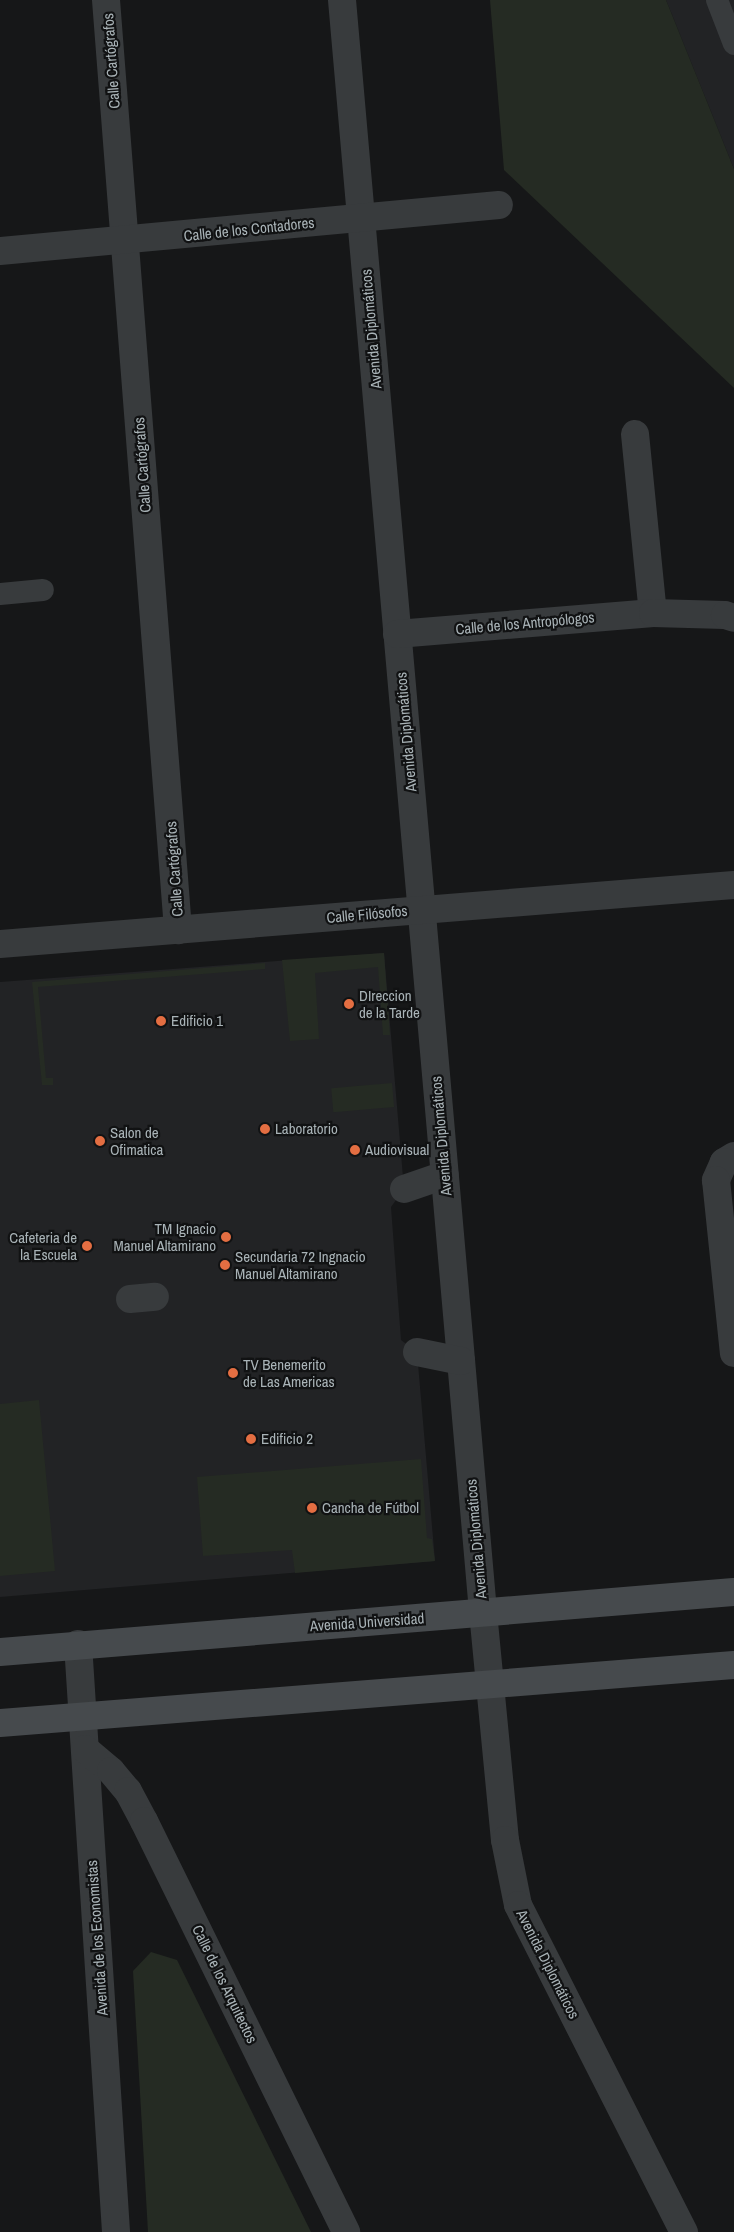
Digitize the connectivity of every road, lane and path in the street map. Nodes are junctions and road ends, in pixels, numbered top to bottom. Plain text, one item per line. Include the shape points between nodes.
1 (106, 0) edge
2 (342, 0) edge
3 (717, 0) edge
4 (734, 44) edge
5 (499, 206) dead end
6 (361, 218) junction
7 (125, 241) junction
8 (0, 252) edge
9 (635, 434) dead end
10 (43, 590) dead end
11 (0, 594) edge
12 (653, 613) junction
13 (734, 618) edge
14 (397, 634) junction
15 (734, 885) edge
16 (421, 910) junction
17 (178, 930) junction
18 (0, 944) edge
19 (734, 1156) edge
20 (444, 1175) junction
21 (404, 1189) dead end
22 (417, 1352) dead end
23 (734, 1352) edge
24 (461, 1361) junction
25 (734, 1592) edge
26 (483, 1612) junction
27 (78, 1644) junction
28 (0, 1652) edge
29 (734, 1665) edge
30 (489, 1684) junction
31 (83, 1716) junction
32 (0, 1723) edge
33 (85, 1749) junction
34 (116, 2232) edge
35 (346, 2232) edge
36 (684, 2232) edge

1 - 7 street, Calle Cartógrafos
2 - 6 street, Avenida Diplomáticos
3 - 4 lane
5 - 6 street, Calle de los Contadores
6 - 7 street, Calle de los Contadores
6 - 14 street, Avenida Diplomáticos
7 - 8 street, Calle de los Contadores
7 - 17 street, Calle Cartógrafos
9 - 12 street
10 - 11 lane
12 - 13 street, Calle de los Antropólogos
12 - 14 street, Calle de los Antropólogos
14 - 16 street, Avenida Diplomáticos
15 - 16 street, Calle Filósofos
16 - 17 street, Calle Filósofos
16 - 20 street, Avenida Diplomáticos
17 - 18 street, Calle Filósofos
19 - 23 street via 724,1162 716,1180
20 - 21 street
20 - 24 street, Avenida Diplomáticos
22 - 24 street
24 - 26 street, Avenida Diplomáticos
25 - 26 street, Avenida Universidad
26 - 27 street, Avenida Universidad
26 - 30 street, Avenida Diplomáticos
27 - 28 street, Avenida Universidad
27 - 31 street, Avenida de los Economistas
29 - 30 street
30 - 31 street
30 - 36 street, Avenida Diplomáticos via 505,1840 518,1905
31 - 32 street
31 - 33 street, Avenida de los Economistas
33 - 34 street, Avenida de los Economistas
33 - 35 street, Calle de los Arquitectos via 111,1771 128,1792 144,1821

